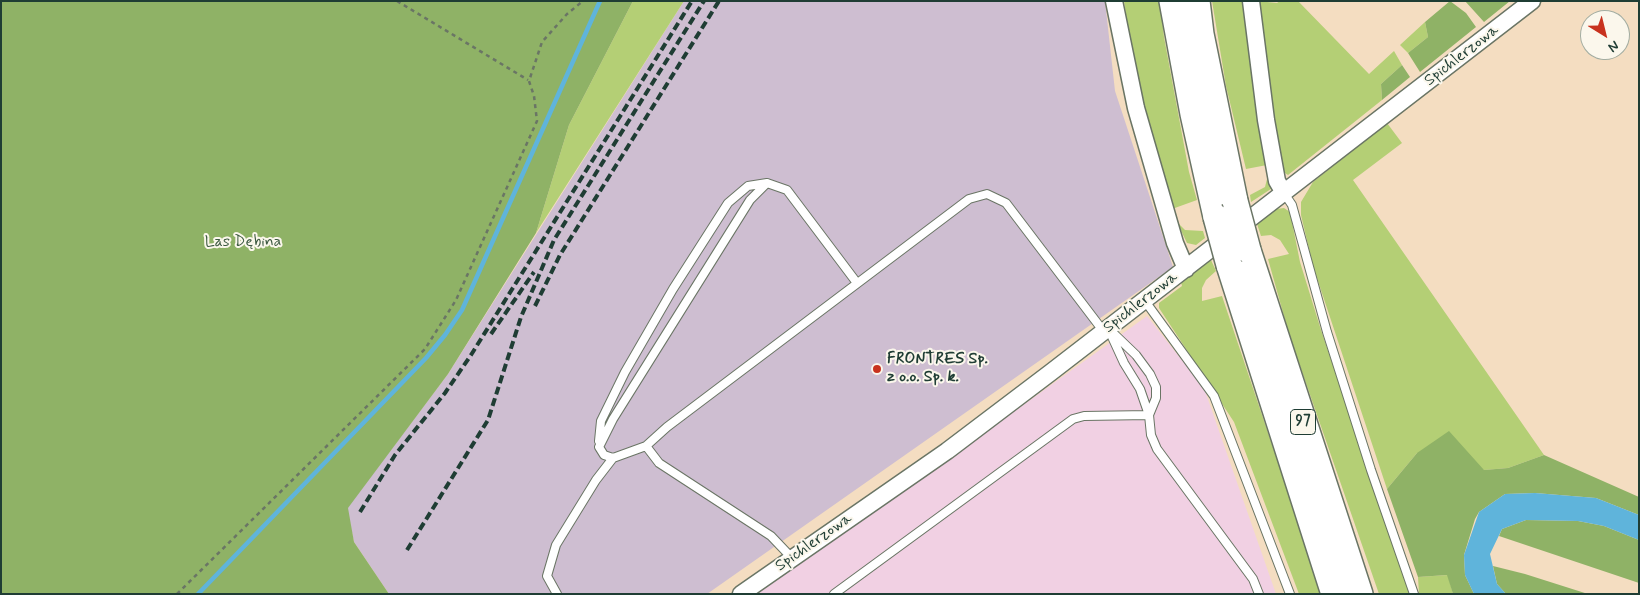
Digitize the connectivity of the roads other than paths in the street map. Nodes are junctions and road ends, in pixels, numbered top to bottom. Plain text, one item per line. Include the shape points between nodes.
1 (1114, 1) edge
2 (1172, 1) edge
3 (1197, 1) edge
4 (1251, 1) edge
5 (1532, 1) edge
6 (767, 183) junction
7 (1284, 193) junction
8 (1186, 269) junction
9 (857, 283) junction
10 (1145, 301) junction
11 (1106, 330) junction
12 (1149, 415) junction
13 (646, 446) junction
14 (599, 447) junction
15 (614, 458) junction
16 (792, 558) junction
17 (557, 594) edge
18 (741, 594) edge
19 (834, 594) edge
20 (1258, 594) edge
21 (1290, 594) edge
22 (1334, 594) edge
23 (1360, 594) edge
24 (1414, 594) edge

1 - 8 street via 1136,108 1175,243
2 - 22 main road, 97, bridge via 1192,114 1229,265
3 - 23 main road, 97, bridge via 1202,43 1234,201
4 - 7 street via 1266,120 1278,180
5 - 7 street, Spichlerzowa
6 - 9 lane via 787,190
6 - 14 lane via 750,200 613,419
6 - 14 lane via 748,186 728,203 713,226 625,372 601,422
7 - 8 street, Spichlerzowa
7 - 24 lane via 1292,205 1324,324
8 - 10 street, Spichlerzowa
9 - 11 lane via 969,199 987,194 1006,204
9 - 13 lane
10 - 11 street, Spichlerzowa
10 - 21 lane via 1214,396
11 - 12 lane via 1140,389
11 - 12 lane via 1136,355 1150,374 1156,398
11 - 16 street, Spichlerzowa via 947,451
12 - 19 lane via 1073,419
12 - 20 lane via 1150,436 1157,449 1253,579
13 - 15 lane
13 - 16 lane via 659,463 771,536
14 - 15 lane via 604,455
15 - 17 lane via 596,480 556,545 547,576
16 - 18 street, Spichlerzowa

